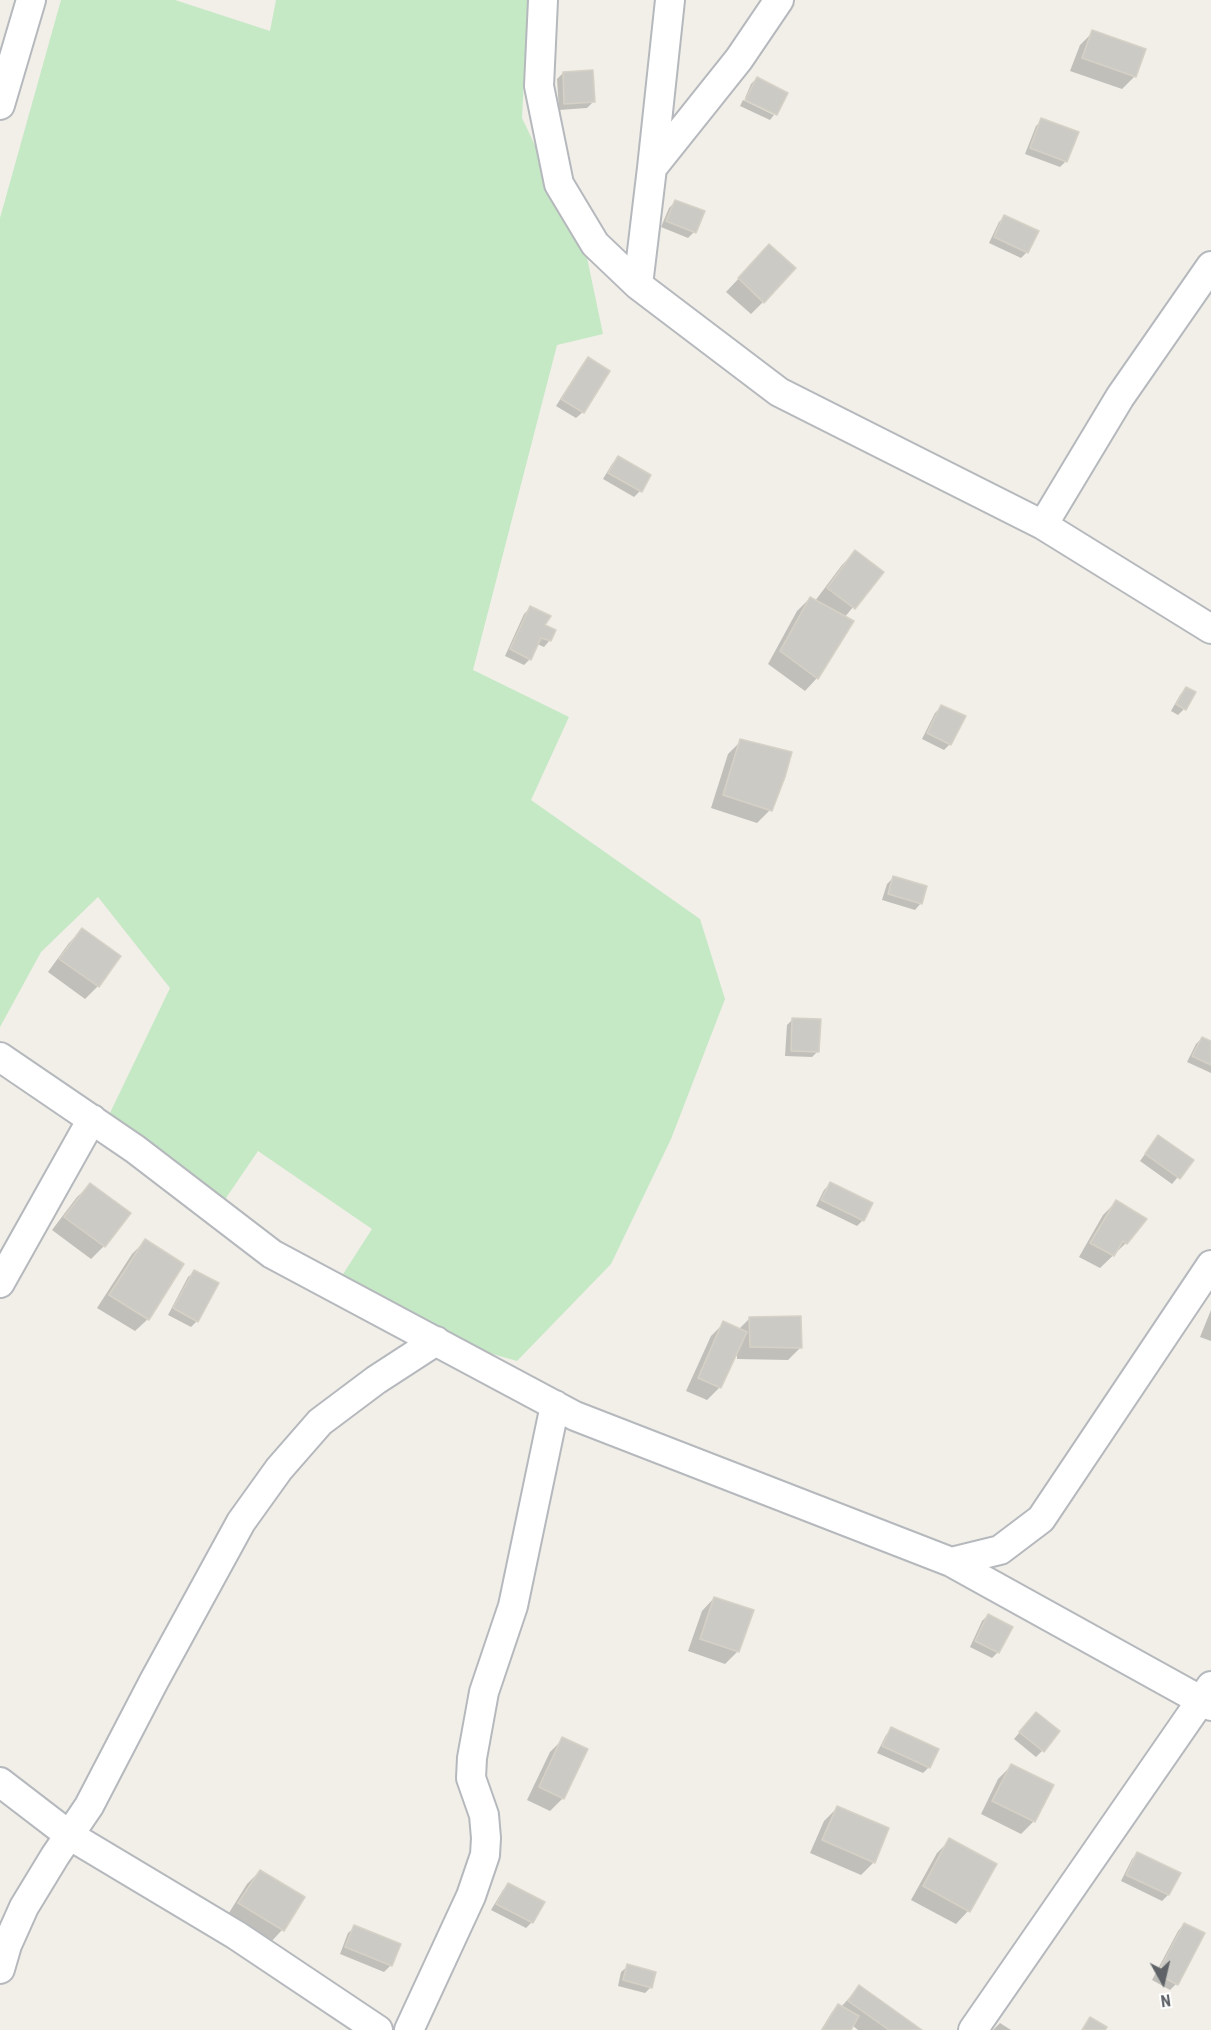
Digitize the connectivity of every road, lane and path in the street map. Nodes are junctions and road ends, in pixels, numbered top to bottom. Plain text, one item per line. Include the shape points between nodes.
1 (31, 0) edge
2 (543, 0) edge
3 (670, 0) edge
4 (779, 0) edge
5 (2, 89) edge
6 (652, 168) junction
7 (1211, 266) edge
8 (638, 285) junction
9 (1043, 525) junction
10 (1211, 628) edge
11 (0, 1057) edge
12 (92, 1119) junction
13 (1211, 1265) edge
14 (0, 1283) edge
15 (436, 1341) junction
16 (555, 1405) junction
17 (951, 1562) junction
18 (1208, 1697) edge
19 (0, 1782) edge
20 (69, 1836) junction
21 (0, 1969) edge
22 (378, 2030) edge
23 (409, 2030) edge
24 (973, 2030) edge

1 - 5 street
2 - 8 street via 540,86 559,184 595,244
3 - 6 street
4 - 6 street via 739,59
6 - 8 street
7 - 9 street via 1120,398
8 - 9 street via 779,392
9 - 10 street
11 - 12 street
12 - 14 street
12 - 15 street via 273,1254
13 - 17 street via 1041,1519 1000,1550
15 - 16 street
15 - 20 street via 320,1422 279,1469 241,1522 89,1806
16 - 17 street
16 - 23 street via 513,1606 484,1692 472,1758 471,1778 484,1815 485,1855 471,1896
17 - 18 street
18 - 24 street
19 - 20 street
20 - 21 street via 24,1907
20 - 22 street via 236,1935

